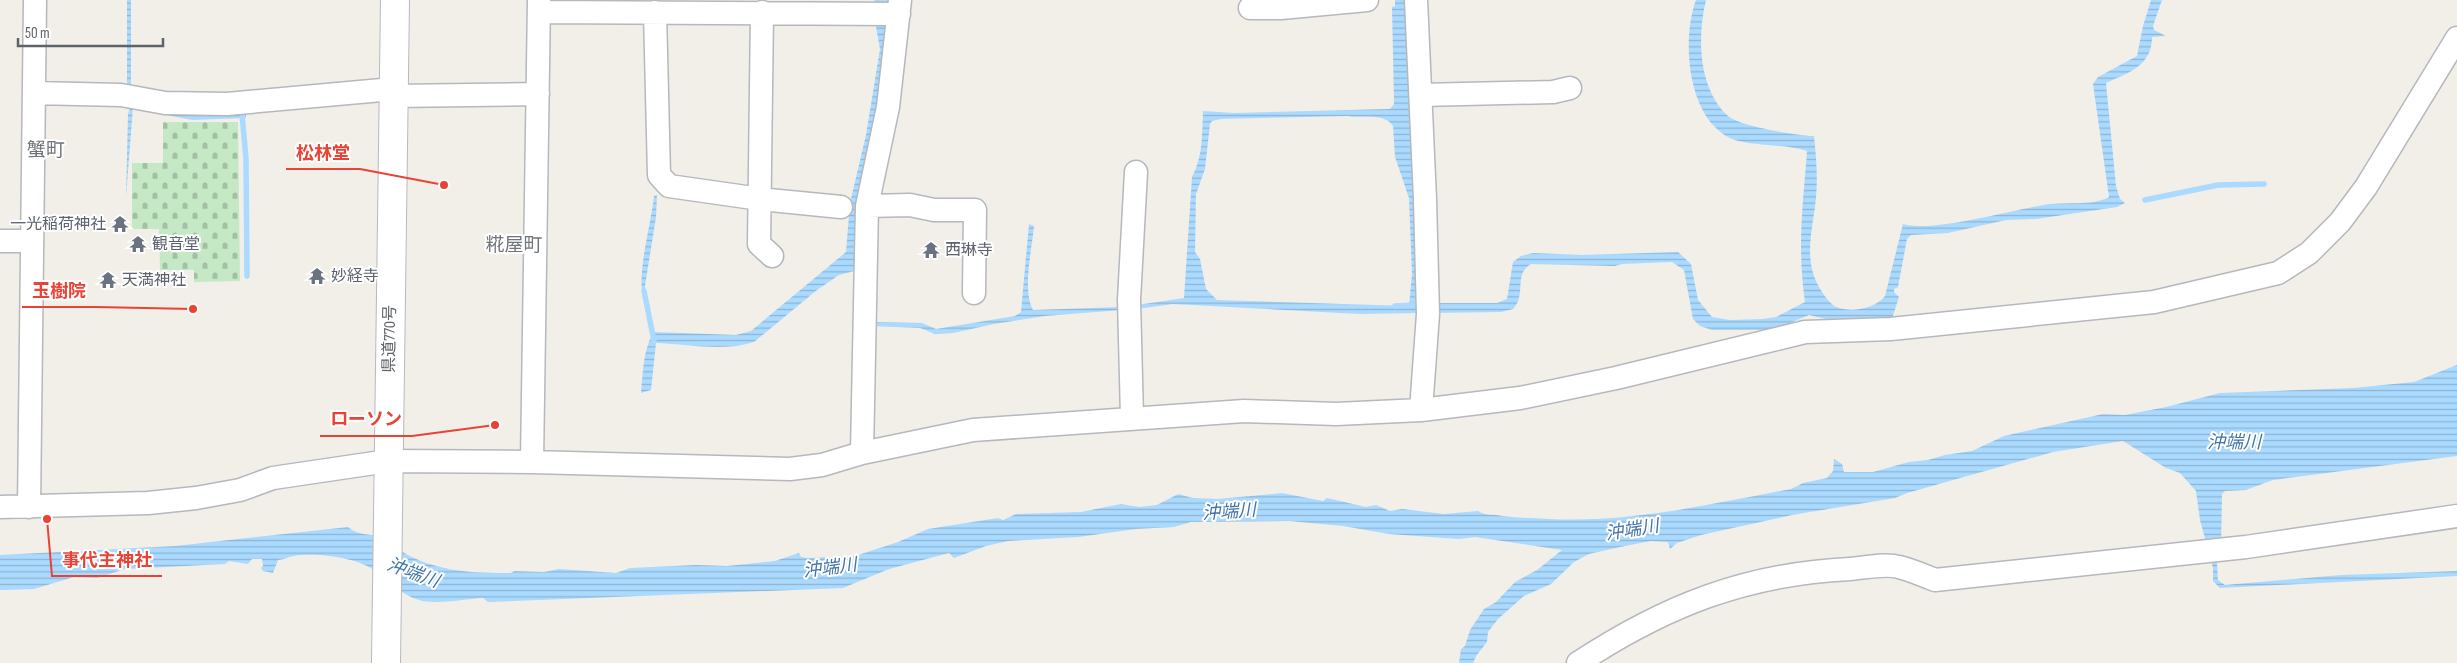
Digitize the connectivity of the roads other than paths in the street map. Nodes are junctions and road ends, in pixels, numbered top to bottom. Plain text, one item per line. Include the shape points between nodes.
1 (35, 0) edge
2 (395, 0) edge
3 (1367, 0) edge
4 (1416, 0) edge
5 (539, 6) edge
6 (870, 6) edge
7 (1250, 8) dead end
8 (898, 9) edge
9 (655, 12) junction
10 (762, 12) junction
11 (2457, 38) edge
12 (1570, 88) dead end
13 (393, 92) junction
14 (34, 93) junction
15 (538, 94) junction
16 (1421, 95) junction
17 (1136, 172) dead end
18 (760, 199) junction
19 (867, 206) junction
20 (842, 207) dead end
21 (0, 241) edge
22 (32, 242) junction
23 (772, 256) dead end
24 (974, 293) dead end
25 (1421, 410) junction
26 (1132, 417) junction
27 (862, 453) junction
28 (388, 462) junction
29 (532, 462) junction
30 (0, 507) edge
31 (29, 507) junction
32 (2457, 516) edge
33 (387, 650) edge
34 (1578, 663) edge

1 - 14 street
2 - 13 main road, 県道770号
3 - 7 street
4 - 16 street
5 - 9 street
5 - 15 street
6 - 8 street
6 - 10 street
8 - 19 street via 888,107
9 - 10 street
9 - 18 street via 659,175 669,186
10 - 18 street
11 - 25 street via 2366,187 2345,215 2309,253 2278,273 2154,302 1891,329 1806,332 1520,398
12 - 16 street via 1553,92
13 - 14 street via 227,104 165,103 127,96
13 - 15 street
13 - 28 main road, 県道770号
14 - 22 street
15 - 29 street
16 - 25 street via 1428,306
17 - 26 street via 1129,307
18 - 20 street
18 - 23 street via 759,244
19 - 24 street via 910,205 934,210 975,210
19 - 27 street
21 - 22 street
22 - 31 street
25 - 26 street via 1336,414 1244,411
26 - 27 street via 973,430
27 - 29 street via 822,465 790,469
28 - 29 street
28 - 31 street via 273,478 240,490 196,498
28 - 33 main road, 県道770号
30 - 31 street
32 - 34 street via 2246,547 1935,580 1898,566 1827,570 1750,581 1694,600 1621,634

